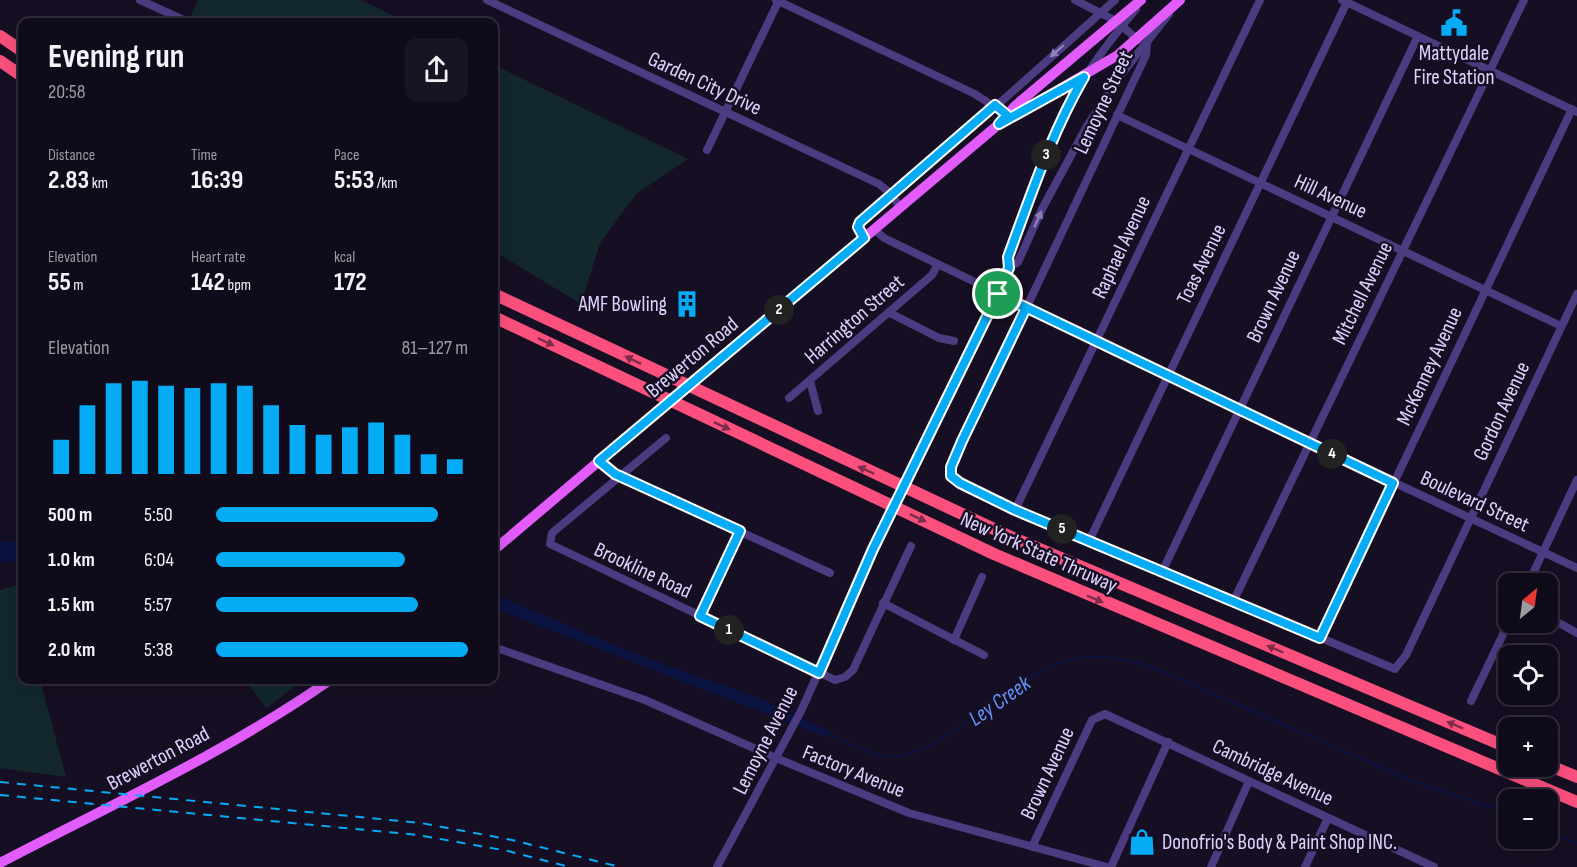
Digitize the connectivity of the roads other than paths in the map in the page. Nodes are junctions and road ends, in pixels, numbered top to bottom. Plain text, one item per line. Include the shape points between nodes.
1 (487, 0) edge
2 (778, 0) edge
3 (1075, 0) edge
4 (1115, 0) edge
5 (1142, 0) edge
6 (1260, 0) edge
7 (1524, 0) edge
8 (144, 1) edge
9 (1344, 1) edge
10 (1178, 3) edge
11 (1101, 13) junction
12 (180, 18) edge
13 (1120, 23) junction
14 (0, 36) edge
15 (1418, 36) junction
16 (1142, 42) junction
17 (18, 48) edge
18 (0, 61) edge
19 (1490, 70) junction
20 (18, 73) edge
21 (1084, 77) junction
22 (995, 105) junction
23 (1575, 110) edge
24 (724, 112) junction
25 (1007, 115) junction
26 (1117, 115) junction
27 (999, 124) junction
28 (1188, 148) junction
29 (707, 150) dead end
30 (1260, 182) junction
31 (891, 194) junction
32 (900, 207) junction
33 (1331, 216) junction
34 (874, 229) junction
35 (864, 238) junction
36 (1402, 250) junction
37 (938, 264) junction
38 (1009, 268) junction
39 (1485, 290) junction
40 (998, 294) junction
41 (1577, 294) edge
42 (498, 296) edge
43 (1026, 308) junction
44 (890, 313) junction
45 (498, 319) edge
46 (1561, 326) junction
47 (954, 341) dead end
48 (1096, 342) junction
49 (1167, 376) junction
50 (810, 381) junction
51 (789, 398) dead end
52 (1239, 410) junction
53 (818, 411) dead end
54 (666, 438) dead end
55 (1310, 443) junction
56 (599, 461) junction
57 (621, 476) junction
58 (1577, 480) edge
59 (1393, 483) junction
60 (1015, 510) junction
61 (1470, 519) junction
62 (740, 531) junction
63 (1089, 541) junction
64 (911, 546) dead end
65 (498, 547) edge
66 (1542, 553) junction
67 (1577, 568) edge
68 (1162, 572) junction
69 (830, 573) dead end
70 (1533, 573) edge
71 (982, 577) dead end
72 (1233, 602) junction
73 (883, 603) junction
74 (700, 616) junction
75 (1561, 624) dead end
76 (1504, 633) edge
77 (1577, 633) edge
78 (1320, 638) junction
79 (954, 640) junction
80 (498, 648) edge
81 (984, 655) dead end
82 (819, 673) junction
83 (324, 684) edge
84 (1471, 701) dead end
85 (1097, 716) joint
86 (1168, 742) junction
87 (1498, 743) edge
88 (776, 758) junction
89 (1558, 769) edge
90 (1577, 777) edge
91 (1249, 781) junction
92 (1577, 802) edge
93 (1328, 818) junction
94 (1032, 847) junction
95 (0, 863) edge
96 (717, 867) edge
97 (1109, 867) edge
98 (1211, 867) edge
99 (1305, 867) edge
100 (1434, 867) edge

1 - 24 street, Garden City Drive
2 - 22 street
2 - 24 street
3 - 11 street
4 - 11 street
5 - 13 main road, Brewerton Road
6 - 28 street, Raphael Avenue
7 - 19 street, Mitchell Avenue
8 - 12 street
9 - 15 street
9 - 30 street, Toas Avenue
10 - 16 main road, Brewerton Road
11 - 13 street
11 -> 22 street
13 - 16 street
13 - 21 street, Lemoyne Avenue
13 - 25 main road, Brewerton Road
14 - 17 highway
15 - 19 street
15 - 33 street, Brown Avenue
16 - 21 main road, Brewerton Road
16 - 26 street, Lemoyne Street via 1146,55
38 -> 16 street, Lemoyne Avenue via 1018,262 1087,126
18 - 20 highway
19 - 23 street
19 - 36 street, Mitchell Avenue
21 - 27 main road, Brewerton Road
21 - 38 street, Lemoyne Avenue via 1066,107 1041,166 1008,257
22 - 25 street
22 - 31 street
23 - 39 street, McKenney Avenue
24 - 29 street
24 - 31 street, Garden City Drive via 879,184
25 - 27 main road, Brewerton Road
26 - 28 street, Hill Avenue
26 - 43 street, Lemoyne Street
27 - 32 main road, Brewerton Road
28 - 30 street, Hill Avenue
28 - 48 street, Raphael Avenue
30 - 33 street, Hill Avenue
30 - 49 street, Toas Avenue
31 - 32 street, Garden City Drive
31 - 35 street via 860,222 858,227
32 - 34 main road, Brewerton Road
33 - 36 street, Hill Avenue
33 - 52 street, Brown Avenue
34 - 35 main road, Brewerton Road
34 - 37 street, Boulevard Street via 884,238
35 - 56 main road, Brewerton Road, bridge
36 - 39 street, Hill Avenue
36 - 55 street, Mitchell Avenue
37 - 40 street, Boulevard Street
37 - 44 street, Harrington Street via 932,275
38 - 40 street, Lemoyne Avenue
39 - 46 street, Hill Avenue
39 - 59 street, McKenney Avenue
40 - 43 street, Boulevard Street
40 - 82 street, Lemoyne Avenue, bridge via 880,534
41 - 46 street, Gordon Avenue
87 -> 42 highway, New York State Thruway via 1011,537
43 - 48 street, Boulevard Street
43 - 60 street, Lemoyne Street via 951,467 951,476 960,483
44 - 47 street via 939,338
44 - 50 street, Harrington Street
45 -> 92 highway, New York State Thruway via 993,554
46 - 61 street, Gordon Avenue
48 - 49 street, Boulevard Street
48 - 60 street, Raphael Avenue
49 - 52 street, Boulevard Street
49 - 63 street, Toas Avenue
50 - 51 street, Harrington Street
50 - 53 street
52 - 55 street, Boulevard Street
52 - 68 street, Brown Avenue
54 - 57 street
55 - 59 street, Boulevard Street
55 - 72 street, Mitchell Avenue
56 - 57 street
56 - 65 main road, Brewerton Road
57 - 62 street
57 - 74 street, Brookline Road via 552,533 550,544
58 - 66 street
59 - 61 street, Boulevard Street
59 - 78 street, McKenney Avenue
60 - 63 street
61 - 66 street, Boulevard Street
61 - 78 street, Gordon Avenue via 1399,666 1391,669
62 - 69 street
62 - 74 street
63 - 68 street
64 - 73 street
66 - 67 street, Boulevard Street
66 - 70 street
68 - 72 street
71 - 79 street
72 - 78 street
73 - 79 street
73 - 82 street via 849,674 835,680
74 - 82 street, Brookline Road
75 - 77 street
76 - 84 street
79 - 81 street
80 - 88 street, Factory Avenue via 645,700
82 - 88 street, Lemoyne Avenue
83 - 95 main road, Brewerton Road via 191,765
85 - 86 street, Cambridge Avenue via 1111,715
85 - 94 street, Brown Avenue
86 - 91 street, Cambridge Avenue
86 - 97 street
88 - 94 street, Factory Avenue via 909,813
88 - 96 street, Lemoyne Avenue
89 - 90 highway
91 - 93 street, Cambridge Avenue
91 - 98 street
93 - 99 street
93 - 100 street, Cambridge Avenue
94 - 97 street, Factory Avenue

